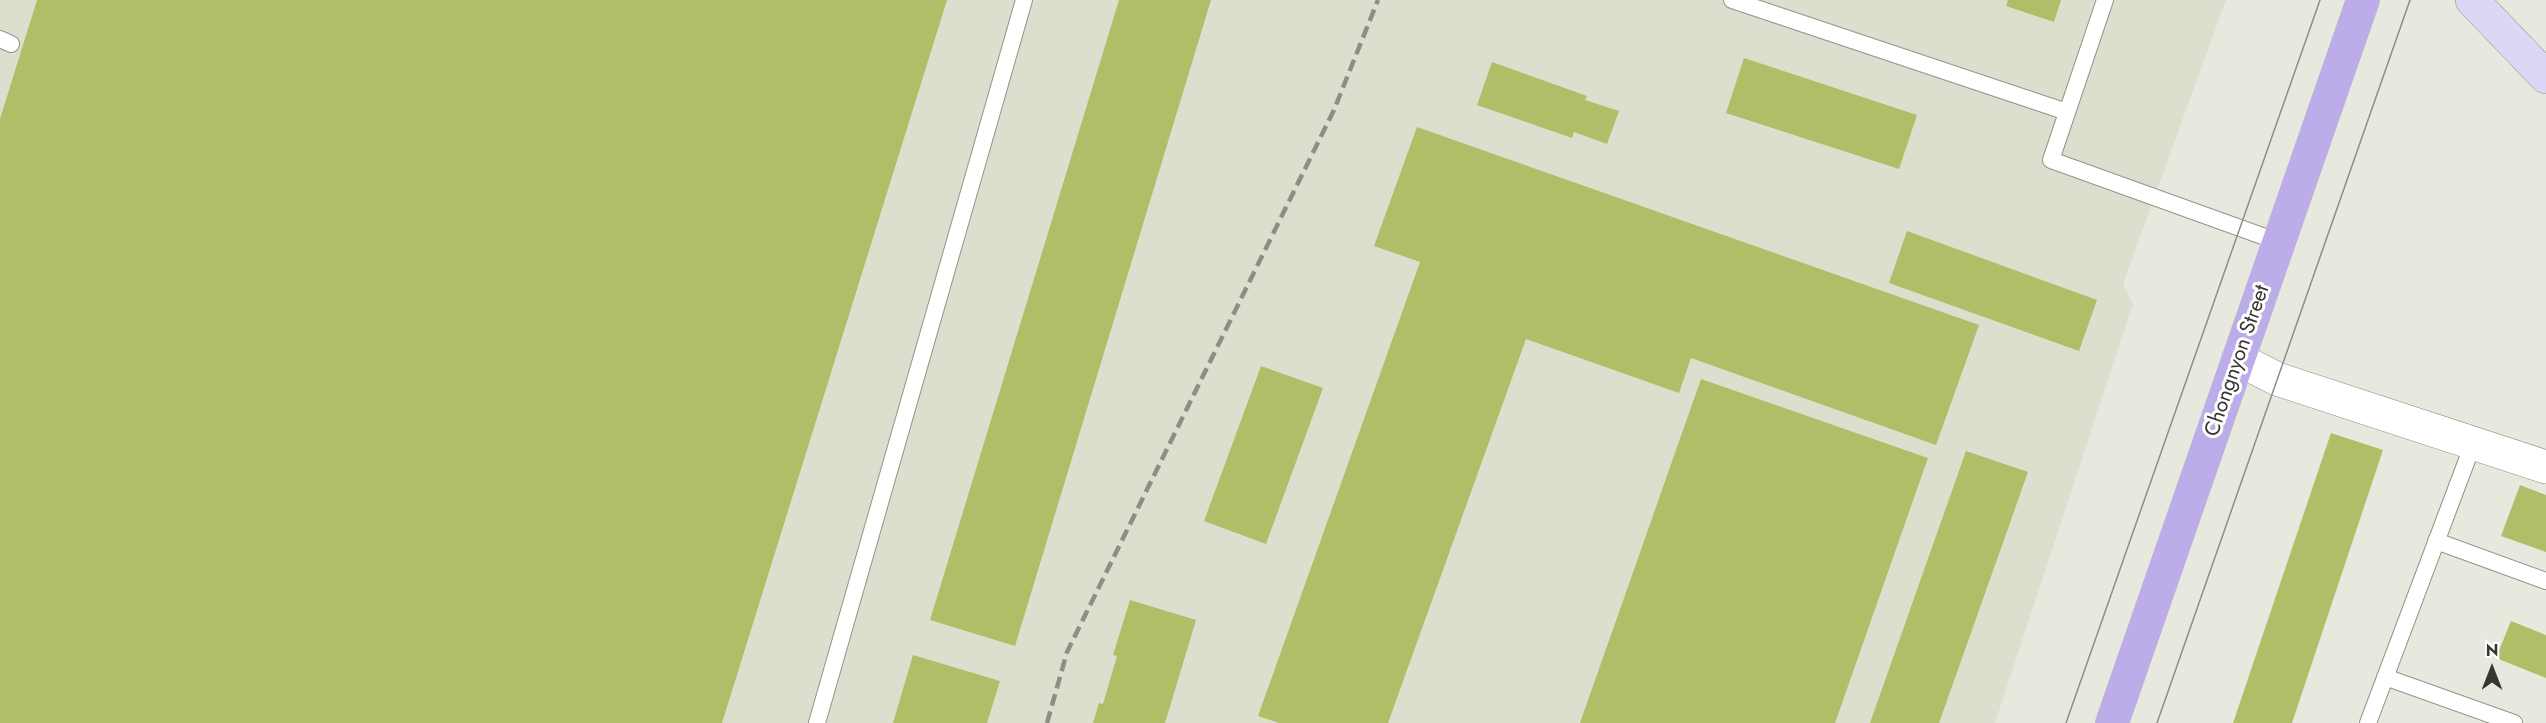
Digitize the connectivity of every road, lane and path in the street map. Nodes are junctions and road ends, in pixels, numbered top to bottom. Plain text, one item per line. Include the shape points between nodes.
1 (1024, 0) edge
2 (1732, 0) edge
3 (2105, 0) edge
4 (2363, 0) edge
5 (2472, 0) edge
6 (2546, 77) edge
7 (2067, 112) junction
8 (2279, 242) junction
9 (2238, 359) junction
10 (2473, 444) junction
11 (2546, 467) edge
12 (2436, 541) junction
13 (2546, 581) edge
14 (2385, 677) junction
15 (817, 723) edge
16 (2112, 723) edge
17 (2368, 723) edge
18 (2514, 723) edge

1 - 15 lane
2 - 7 lane
3 - 7 lane
4 - 8 main road, Chongnyon Street
5 - 6 main road
7 - 8 lane via 2051,160
8 - 9 main road, Chongnyon Street
9 - 10 street via 2277,379
9 - 16 main road, Chongnyon Street
10 - 11 street
10 - 12 lane
12 - 13 lane
12 - 14 lane
14 - 17 lane
14 - 18 lane

